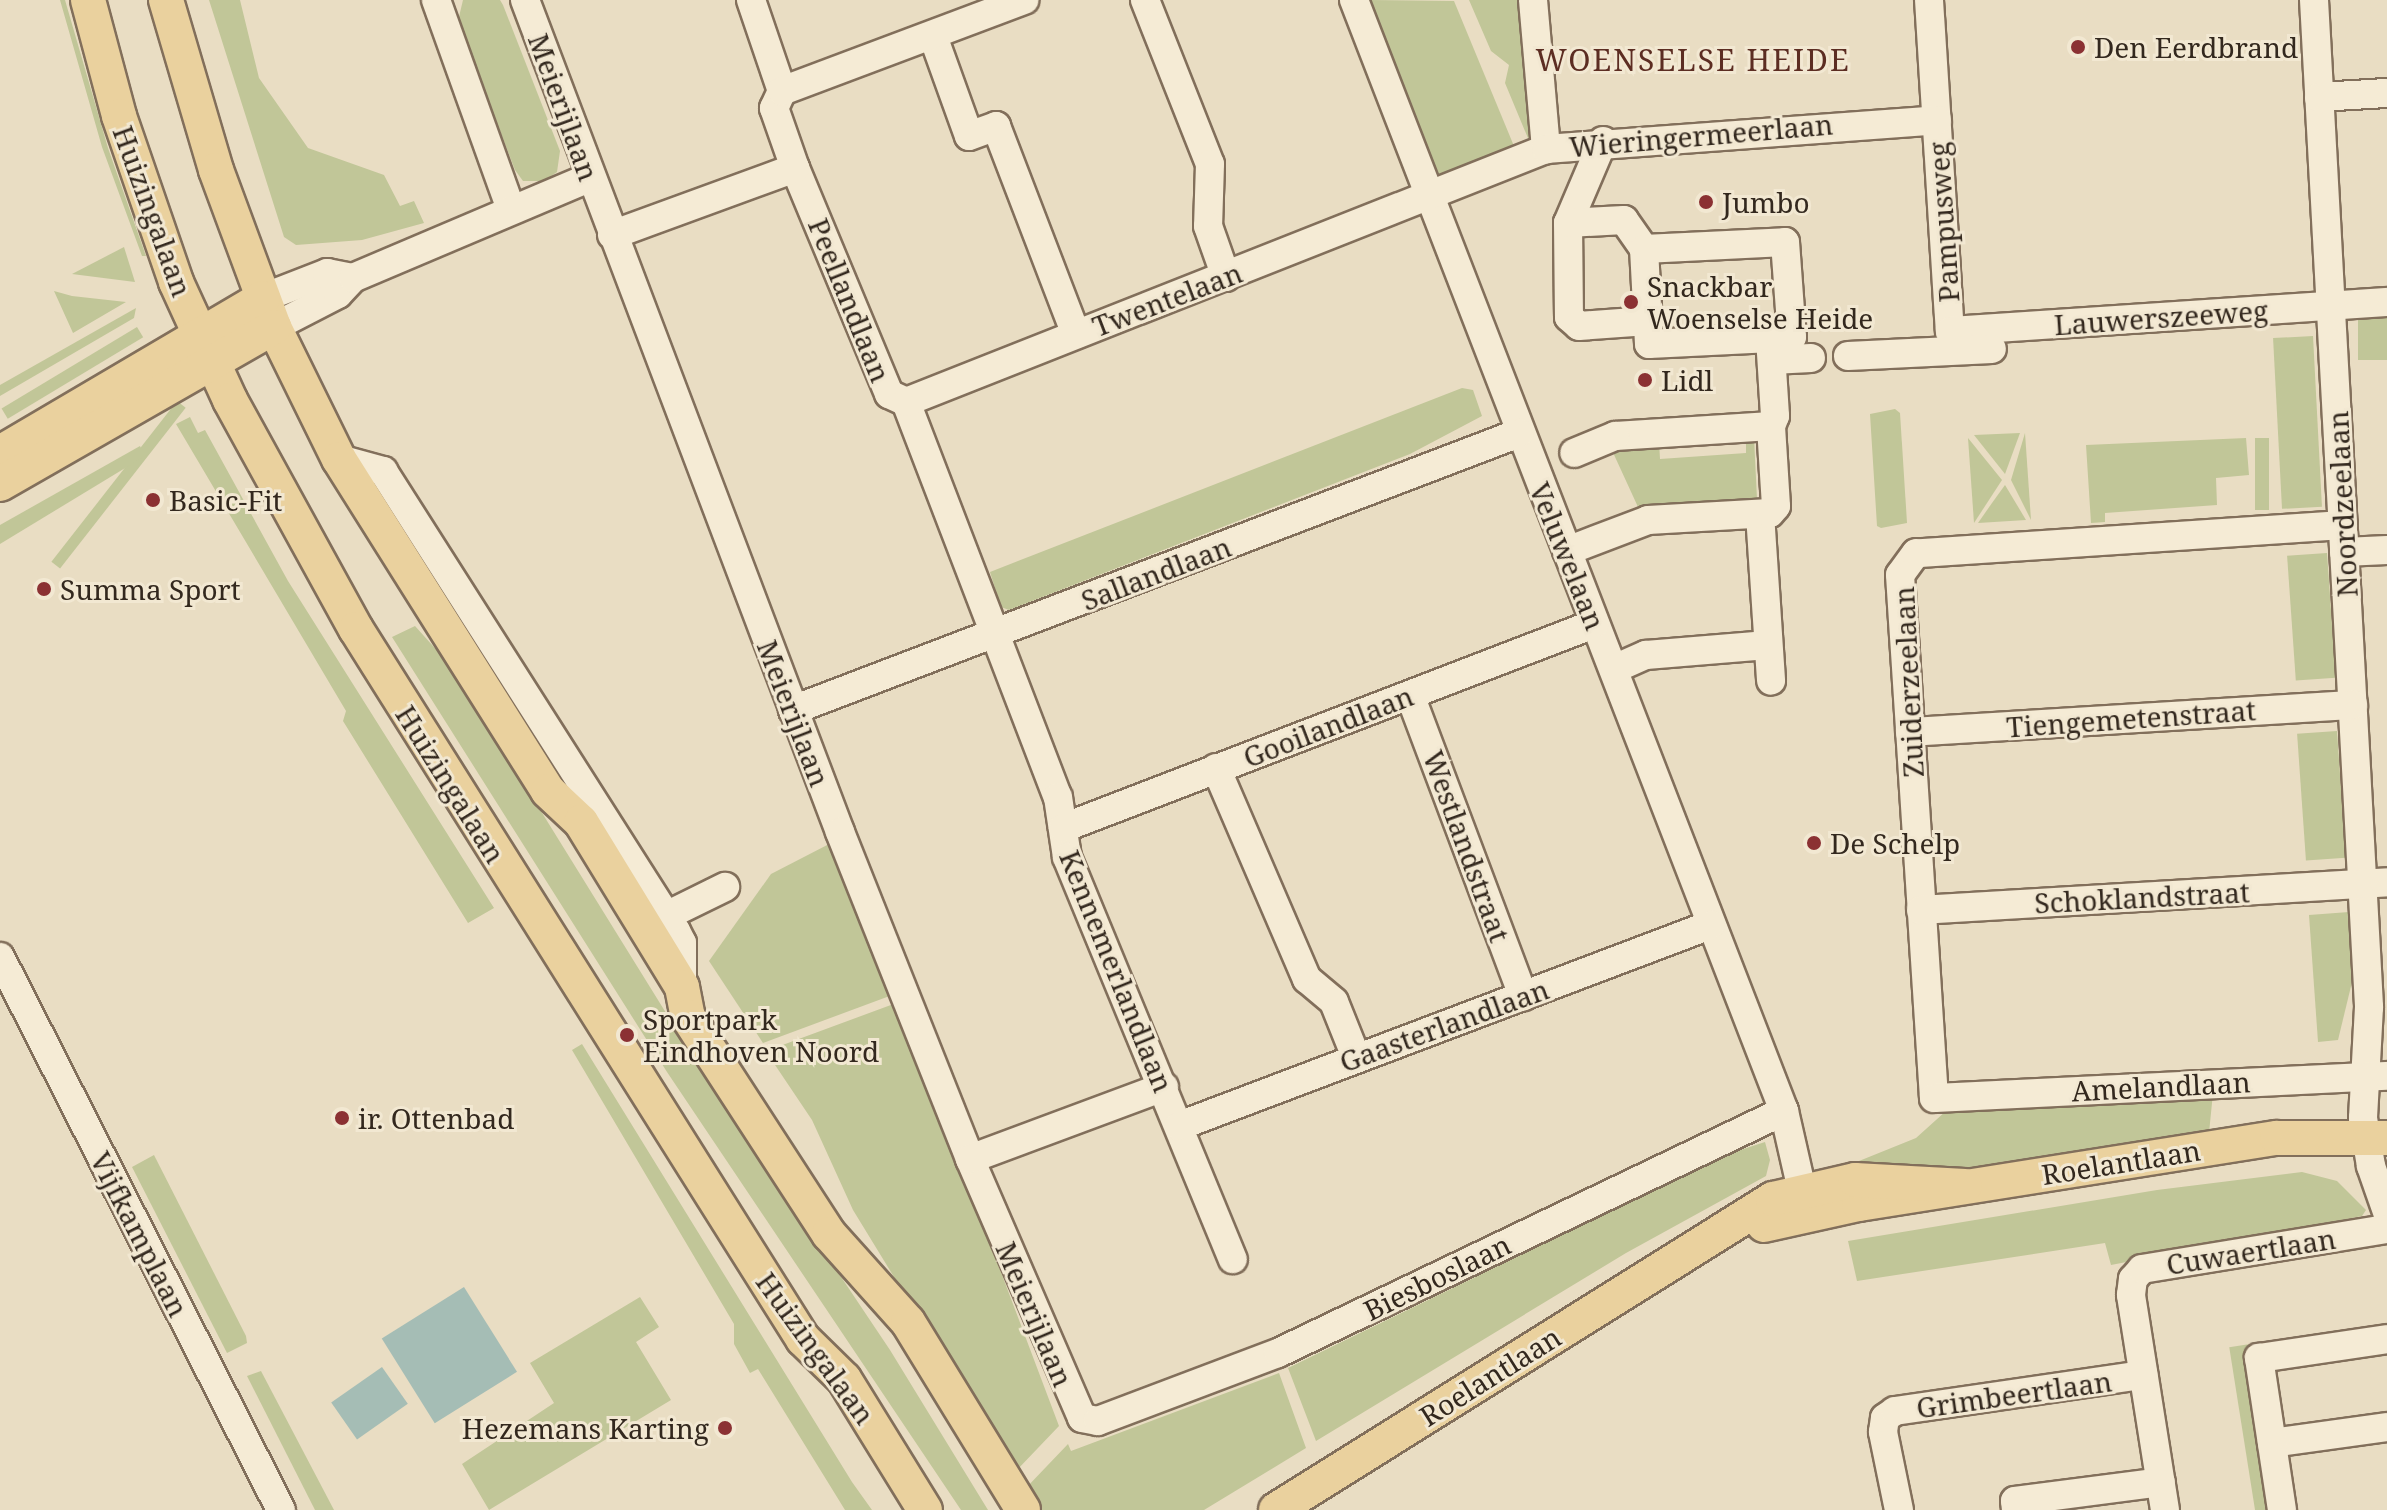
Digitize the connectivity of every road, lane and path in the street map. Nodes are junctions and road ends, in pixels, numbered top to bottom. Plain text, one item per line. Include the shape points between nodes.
1 (88, 0) edge
2 (166, 0) edge
3 (436, 0) edge
4 (525, 0) edge
5 (751, 0) edge
6 (1024, 0) edge
7 (1145, 0) edge
8 (1354, 0) edge
9 (1533, 0) edge
10 (1929, 0) edge
11 (2314, 0) edge
12 (933, 36) junction
13 (782, 91) junction
14 (2387, 93) edge
15 (2319, 97) junction
16 (1937, 120) junction
17 (1603, 141) junction
18 (1546, 149) junction
19 (795, 168) junction
20 (589, 178) junction
21 (1427, 195) junction
22 (511, 210) junction
23 (1568, 223) junction
24 (612, 235) junction
25 (1644, 249) junction
26 (1226, 277) junction
27 (2387, 302) edge
28 (2331, 305) junction
29 (269, 312) junction
30 (1648, 321) junction
31 (1076, 334) junction
32 (1992, 338) junction
33 (1771, 349) junction
34 (206, 351) junction
35 (1848, 356) dead end
36 (1811, 358) dead end
37 (906, 402) junction
38 (1771, 426) junction
39 (1519, 433) junction
40 (0, 453) edge
41 (1574, 453) dead end
42 (339, 459) junction
43 (0, 484) edge
44 (1760, 514) junction
45 (2344, 539) junction
46 (2387, 550) edge
47 (1567, 551) junction
48 (1594, 624) junction
49 (995, 635) junction
50 (1768, 645) junction
51 (1614, 669) junction
52 (1771, 681) dead end
53 (1410, 695) junction
54 (2353, 705) junction
55 (793, 710) junction
56 (1910, 732) junction
57 (1216, 768) junction
58 (1063, 828) junction
59 (2375, 882) edge
60 (725, 887) dead end
61 (1921, 910) junction
62 (666, 916) junction
63 (1710, 925) junction
64 (0, 957) edge
65 (682, 987) junction
66 (1523, 996) junction
67 (1356, 1057) junction
68 (1164, 1087) junction
69 (1934, 1098) joint
70 (2378, 1105) edge
71 (1784, 1111) junction
72 (1179, 1126) junction
73 (970, 1159) junction
74 (1813, 1196) junction
75 (2387, 1209) edge
76 (2387, 1229) edge
77 (1233, 1259) dead end
78 (2387, 1339) edge
79 (2143, 1375) junction
80 (1082, 1418) joint
81 (2387, 1427) edge
82 (2272, 1443) junction
83 (2161, 1482) junction
84 (281, 1510) edge
85 (925, 1510) edge
86 (1023, 1510) edge
87 (1276, 1510) edge
88 (1899, 1510) edge
89 (2016, 1510) edge
90 (2165, 1510) edge
91 (2282, 1510) edge

1 - 34 main road, Huizingalaan via 129,144
2 - 29 main road via 216,170
3 - 22 street
4 - 20 street, Meierijlaan
5 - 13 street, Peellandlaan
6 - 12 street
7 - 26 street via 1210,164 1208,226
8 - 21 street, Veluwelaan
9 - 18 street
10 - 16 street
11 - 15 street, Noordzeelaan
12 - 13 street
12 - 31 street via 969,136 996,126
13 - 19 street, Peellandlaan via 774,108
14 - 15 street
15 - 28 street, Noordzeelaan
16 - 17 street, Wieringermeerlaan
16 - 32 street, Pampusweg via 1950,331
17 - 18 street, Wieringermeerlaan
17 - 23 street
18 - 21 street, Wieringermeerlaan
19 - 24 street
19 - 37 street, Peellandlaan via 889,394
20 - 22 street
20 - 24 street, Meierijlaan
21 - 26 street, Twentelaan
21 - 39 street, Veluwelaan
22 - 29 street via 353,278 327,273
23 - 25 street via 1624,220
23 - 30 street via 1569,317 1579,326
24 - 55 street, Meierijlaan
25 - 30 street
25 - 33 street via 1785,242 1792,337
26 - 31 street, Twentelaan
27 - 28 street, Lauwerszeeweg
28 - 32 street, Lauwerszeeweg
28 - 45 street, Noordzeelaan
29 - 34 main road
29 - 42 main road
30 - 33 street via 1649,344
31 - 37 street, Twentelaan
32 - 35 street
33 - 36 street
33 - 38 street
34 - 40 main road
34 - 43 main road
34 - 85 main road, Huizingalaan via 356,629 523,901 803,1339 844,1379
37 - 49 street, Peellandlaan
38 - 41 street via 1615,436
38 - 44 street via 1776,506
39 - 47 street, Veluwelaan
39 - 49 street, Sallandlaan
42 - 62 street via 383,471
42 - 65 main road via 548,791 581,822
44 - 47 street via 1648,520
44 - 50 street
45 - 46 street
45 - 54 street, Noordzeelaan
45 - 56 street, Zuiderzeelaan via 1916,553 1900,575
47 - 48 street, Veluwelaan
48 - 51 street, Veluwelaan
48 - 53 street, Gooilandlaan
49 - 55 street, Sallandlaan
49 - 58 street, Kennemerlandlaan via 1058,797
50 - 51 street via 1646,655
50 - 52 street
51 - 63 street, Veluwelaan
53 - 57 street, Gooilandlaan
53 - 66 street, Westlandstraat
54 - 56 street, Tiengemetenstraat
54 - 59 street, Noordzeelaan
55 - 73 street, Meierijlaan via 832,836
56 - 61 street, Zuiderzeelaan
57 - 58 street, Gooilandlaan
57 - 67 street via 1307,979 1334,1002
58 - 68 street, Kennemerlandlaan via 1067,857
59 - 61 street, Schoklandstraat
59 - 70 street, Noordzeelaan via 2369,1007
60 - 62 street
61 - 69 street, Zuiderzeelaan
62 - 65 street via 682,943
63 - 66 street, Gaasterlandlaan
63 - 71 street, Veluwelaan
64 - 84 street, Vijfkamplaan
65 - 86 main road via 688,1017 820,1221 908,1322
66 - 67 street, Gaasterlandlaan
67 - 72 street, Gaasterlandlaan
68 - 72 street, Kennemerlandlaan
68 - 73 street
69 - 70 street, Amelandlaan
70 - 74 main road, Roelantlaan via 2277,1138 1965,1186
70 - 75 street
71 - 74 street, Veluwelaan via 1804,1138
71 - 80 street, Biesboslaan via 1278,1353 1098,1421
72 - 77 street, Kennemerlandlaan
73 - 80 street, Meierijlaan
74 - 87 main road, Roelantlaan via 1706,1243
76 - 79 street, Cuwaertlaan via 2142,1269 2133,1279 2131,1295
78 - 82 street via 2259,1358
79 - 83 street, Cuwaertlaan
79 - 88 street, Grimbeertlaan via 1895,1411 1885,1418 1883,1432
81 - 82 street
82 - 91 street
83 - 89 street via 2015,1501
83 - 90 street, Cuwaertlaan

